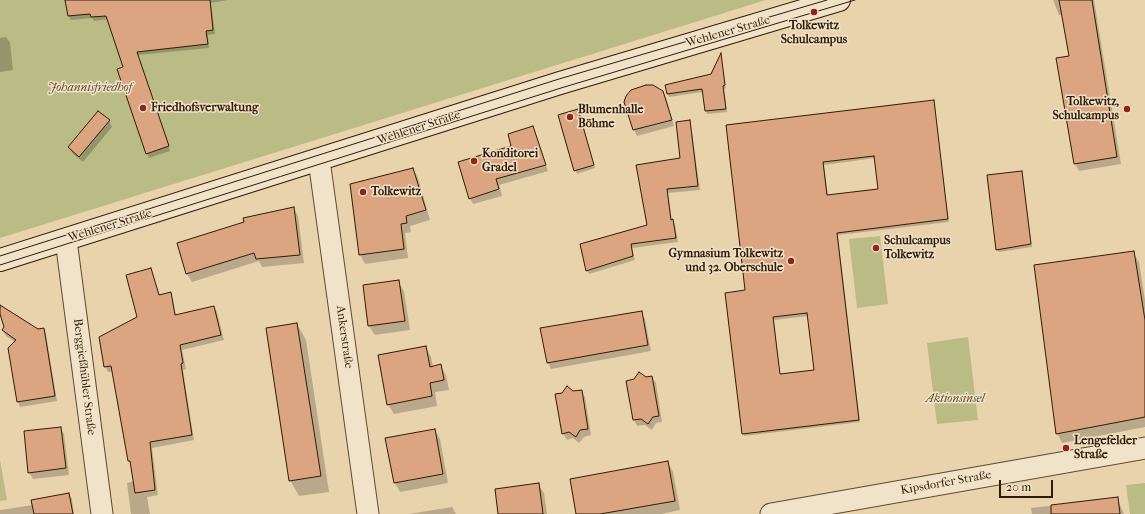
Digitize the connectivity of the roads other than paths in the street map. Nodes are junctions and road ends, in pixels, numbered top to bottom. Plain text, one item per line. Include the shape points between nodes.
1 (839, 0) edge
2 (319, 160) junction
3 (66, 240) junction
4 (0, 260) edge
5 (1145, 448) edge
6 (102, 514) edge
7 (368, 514) edge
8 (771, 514) edge

1 - 2 main road, Wehlener Straße via 560,83
2 - 3 main road, Wehlener Straße
2 - 7 street, Ankerstraße
3 - 4 main road, Wehlener Straße
3 - 6 street, Berggießhübler Straße
5 - 8 street, Kipsdorfer Straße

